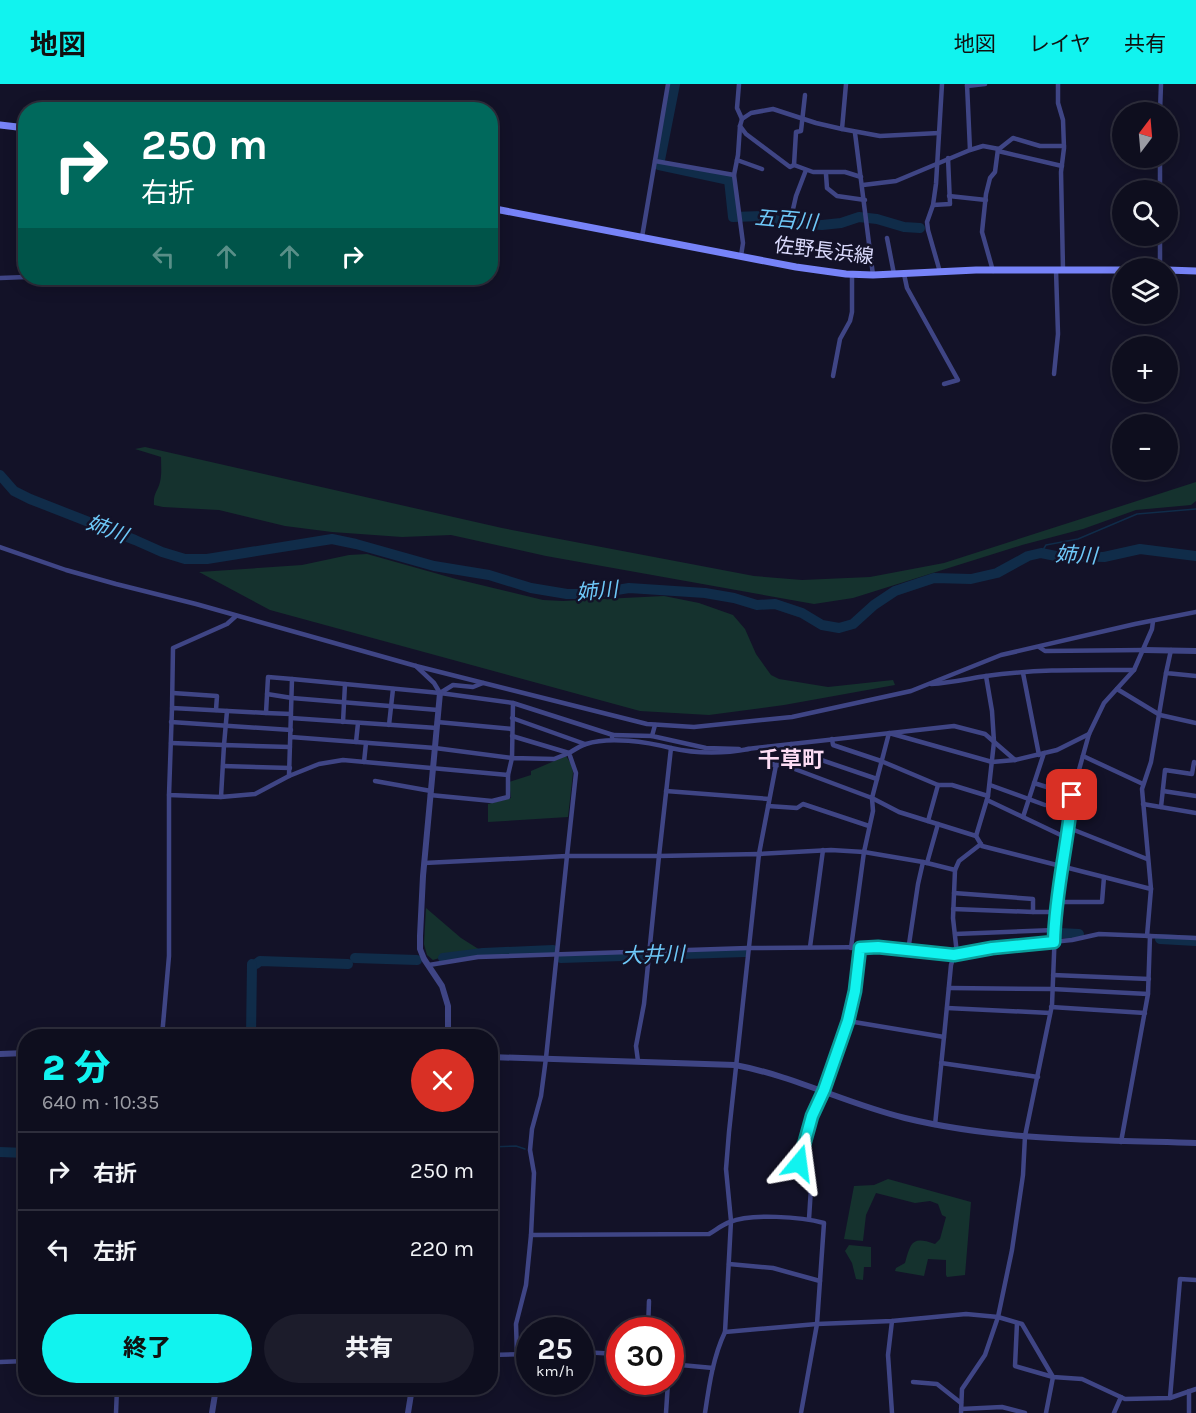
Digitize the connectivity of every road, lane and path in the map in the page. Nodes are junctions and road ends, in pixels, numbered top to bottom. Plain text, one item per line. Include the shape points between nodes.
1 (739, 84) edge
2 (846, 84) edge
3 (942, 84) edge
4 (985, 84) edge
5 (1058, 84) edge
6 (1161, 84) edge
7 (668, 85) edge
8 (967, 85) edge
9 (805, 94) dead end
10 (1160, 102) edge
11 (802, 118) junction
12 (742, 119) junction
13 (0, 124) edge
14 (740, 126) junction
15 (18, 127) edge
16 (842, 129) junction
17 (855, 133) junction
18 (939, 133) junction
19 (1064, 147) junction
20 (970, 150) junction
21 (998, 150) junction
22 (948, 159) junction
23 (737, 160) junction
24 (655, 161) junction
25 (937, 163) junction
26 (794, 165) junction
27 (1062, 166) junction
28 (762, 169) dead end
29 (806, 170) junction
30 (826, 174) junction
31 (734, 175) junction
32 (861, 177) junction
33 (863, 185) junction
34 (949, 196) junction
35 (865, 200) junction
36 (986, 200) junction
37 (933, 205) junction
38 (498, 210) edge
39 (791, 218) dead end
40 (642, 237) junction
41 (887, 238) dead end
42 (741, 256) junction
43 (1059, 270) junction
44 (1112, 270) edge
45 (1178, 270) edge
46 (993, 271) junction
47 (1196, 271) edge
48 (940, 272) junction
49 (904, 273) junction
50 (852, 274) junction
51 (894, 274) junction
52 (873, 275) junction
53 (18, 277) edge
54 (0, 278) edge
55 (1054, 374) dead end
56 (833, 376) dead end
57 (944, 384) dead end
58 (0, 547) edge
59 (1196, 612) edge
60 (236, 616) junction
61 (1153, 621) junction
62 (1039, 647) junction
63 (1144, 650) junction
64 (1171, 651) junction
65 (1196, 651) edge
66 (416, 666) junction
67 (1134, 670) junction
68 (1023, 673) junction
69 (1166, 673) junction
70 (986, 676) junction
71 (1196, 676) edge
72 (292, 679) junction
73 (483, 683) junction
74 (345, 684) junction
75 (928, 684) junction
76 (393, 688) junction
77 (1117, 689) junction
78 (172, 693) junction
79 (440, 693) junction
80 (267, 694) junction
81 (292, 698) junction
82 (344, 702) junction
83 (513, 703) junction
84 (392, 706) junction
85 (172, 708) junction
86 (216, 710) junction
87 (438, 710) junction
88 (227, 711) junction
89 (266, 713) junction
90 (1160, 715) junction
91 (291, 716) junction
92 (512, 718) junction
93 (171, 722) junction
94 (343, 722) junction
95 (358, 723) junction
96 (1196, 723) edge
97 (390, 725) junction
98 (437, 725) junction
99 (655, 725) junction
100 (226, 726) junction
101 (512, 729) junction
102 (291, 730) junction
103 (889, 733) junction
104 (1089, 734) junction
105 (613, 735) junction
106 (512, 736) junction
107 (652, 736) junction
108 (291, 737) junction
109 (832, 739) junction
110 (608, 741) junction
111 (356, 742) junction
112 (994, 742) junction
113 (171, 743) junction
114 (366, 743) junction
115 (585, 744) junction
116 (791, 744) junction
117 (224, 745) junction
118 (290, 747) junction
119 (768, 747) junction
120 (435, 748) junction
121 (671, 748) junction
122 (749, 749) junction
123 (568, 753) junction
124 (1042, 754) junction
125 (1083, 756) junction
126 (512, 758) junction
127 (1015, 760) junction
128 (881, 761) junction
129 (364, 762) junction
130 (992, 762) junction
131 (1196, 763) edge
132 (776, 765) junction
133 (223, 766) junction
134 (433, 767) junction
135 (290, 768) junction
136 (508, 775) junction
137 (289, 776) junction
138 (877, 779) junction
139 (375, 781) dead end
140 (1034, 783) junction
141 (1143, 784) junction
142 (938, 785) junction
143 (990, 785) junction
144 (666, 791) junction
145 (1163, 791) junction
146 (431, 793) junction
147 (169, 795) junction
148 (1072, 795) junction
149 (1196, 796) edge
150 (221, 797) junction
151 (872, 798) junction
152 (988, 798) junction
153 (769, 799) junction
154 (1029, 799) junction
155 (1143, 804) junction
156 (1045, 805) dead end
157 (768, 806) junction
158 (1161, 807) junction
159 (1196, 813) edge
160 (1023, 817) junction
161 (928, 821) junction
162 (938, 824) junction
163 (869, 826) junction
164 (1069, 828) junction
165 (976, 836) junction
166 (1067, 838) junction
167 (981, 843) junction
168 (823, 850) junction
169 (864, 852) junction
170 (759, 854) junction
171 (567, 856) junction
172 (659, 856) junction
173 (1147, 859) junction
174 (424, 863) junction
175 (925, 863) junction
176 (1061, 866) junction
177 (955, 870) junction
178 (1104, 877) junction
179 (1151, 889) junction
180 (954, 893) junction
181 (1057, 902) junction
182 (953, 909) junction
183 (1033, 912) junction
184 (1056, 912) junction
185 (1055, 930) junction
186 (955, 934) junction
187 (1148, 936) junction
188 (1196, 938) edge
189 (1054, 942) junction
190 (810, 947) junction
191 (748, 948) junction
192 (851, 948) junction
193 (860, 948) junction
194 (649, 951) junction
195 (908, 951) junction
196 (556, 954) junction
197 (956, 954) junction
198 (429, 965) junction
199 (1053, 975) junction
200 (1149, 979) junction
201 (949, 988) junction
202 (1052, 989) junction
203 (1148, 993) junction
204 (947, 1008) junction
205 (1051, 1010) junction
206 (1145, 1013) junction
207 (848, 1021) junction
208 (163, 1029) edge
209 (448, 1029) edge
210 (944, 1037) junction
211 (18, 1053) edge
212 (0, 1054) edge
213 (498, 1057) edge
214 (546, 1058) junction
215 (638, 1061) junction
216 (941, 1063) junction
217 (735, 1065) junction
218 (1038, 1077) junction
219 (824, 1090) junction
220 (935, 1125) junction
221 (1025, 1136) junction
222 (1121, 1142) junction
223 (1196, 1143) edge
224 (809, 1219) junction
225 (731, 1221) junction
226 (531, 1234) junction
227 (729, 1264) junction
228 (1196, 1280) edge
229 (820, 1281) junction
230 (649, 1301) dead end
231 (518, 1317) edge
232 (648, 1317) edge
233 (998, 1317) junction
234 (892, 1322) junction
235 (1017, 1323) junction
236 (817, 1324) junction
237 (725, 1332) junction
238 (498, 1355) edge
239 (516, 1355) edge
240 (18, 1361) edge
241 (0, 1362) edge
242 (684, 1365) edge
243 (713, 1368) junction
244 (1053, 1377) junction
245 (914, 1382) dead end
246 (1196, 1389) edge
247 (1189, 1391) junction
248 (117, 1395) edge
249 (215, 1395) edge
250 (411, 1395) edge
251 (667, 1395) edge
252 (1121, 1397) junction
253 (1170, 1398) junction
254 (961, 1408) edge
255 (116, 1413) edge
256 (212, 1413) edge
257 (408, 1413) edge
258 (666, 1413) edge
259 (705, 1413) edge
260 (801, 1413) edge
261 (892, 1413) edge
262 (1025, 1413) edge
263 (1046, 1413) edge
264 (1114, 1413) edge
265 (1189, 1413) edge

1 - 12 street via 737,108
2 - 16 street
3 - 18 street
4 - 8 street
5 - 19 street
6 - 10 street
7 - 24 street
8 - 20 street
9 - 11 street
11 - 12 street via 773,109
11 - 16 street
11 - 26 street via 801,131 796,132
12 - 14 street
13 - 15 main road
14 - 23 street
14 - 26 street via 790,167
16 - 17 street
17 - 18 street
17 - 32 street
18 - 25 street
19 - 21 street via 1041,146 1013,138
19 - 27 street
20 - 21 street via 983,146
20 - 22 street
21 - 27 street
21 - 36 street
22 - 25 street
22 - 34 street
23 - 28 street
23 - 31 street
24 - 31 street
24 - 40 street
25 - 33 street via 896,181
25 - 37 street
26 - 29 street
27 - 43 street
29 - 30 street
29 - 39 street
30 - 32 street via 845,172
30 - 35 street via 827,188 837,196
31 - 42 street via 743,243
32 - 33 street
33 - 35 street
34 - 36 street
34 - 37 street via 950,204
35 - 52 street
36 - 46 street via 982,232
37 - 48 street via 927,222
38 - 40 main road, 佐野長浜線
40 - 42 main road, 佐野長浜線
41 - 51 street
42 - 50 main road, 佐野長浜線
43 - 44 main road, 佐野長浜線
43 - 46 main road, 佐野長浜線
43 - 55 street
45 - 47 main road
46 - 48 main road, 佐野長浜線
48 - 49 main road, 佐野長浜線
49 - 51 main road, 佐野長浜線
49 - 57 street via 907,288 958,380
50 - 52 main road, 佐野長浜線
50 - 56 street via 852,312 840,339
51 - 52 main road, 佐野長浜線
53 - 54 street
58 - 60 street via 66,570
59 - 61 street
60 - 66 street
60 - 78 street via 227,624 173,648
61 - 62 street
61 - 63 street
62 - 63 street via 1045,651
62 - 75 street via 1001,655
63 - 64 street
63 - 67 street
64 - 65 street
64 - 69 street
66 - 73 street
66 - 79 street
67 - 68 street
67 - 77 street
68 - 70 street
68 - 124 street
69 - 71 street
69 - 90 street
70 - 75 street
70 - 112 street
72 - 74 street
72 - 80 street via 268,677
72 - 81 street
73 - 79 street via 453,686
73 - 99 street
74 - 76 street
74 - 82 street
75 - 99 street via 792,717 714,726
76 - 79 street
76 - 84 street
77 - 90 street
77 - 104 street via 1104,703
78 - 85 street
78 - 86 street via 217,696
79 - 83 street
79 - 87 street
80 - 81 street
80 - 89 street
81 - 82 street
81 - 91 street
82 - 84 street
82 - 94 street
83 - 92 street
83 - 105 street
84 - 87 street
84 - 97 street
85 - 86 street
85 - 93 street
86 - 88 street
87 - 98 street
88 - 89 street
88 - 100 street
89 - 91 street
90 - 96 street
90 - 141 street
91 - 94 street
91 - 102 street
92 - 101 street
92 - 115 street
93 - 100 street
93 - 113 street
94 - 95 street
95 - 97 street
95 - 111 street
97 - 98 street
98 - 101 street
98 - 120 street
99 - 107 street
100 - 102 street
100 - 117 street
101 - 106 street
102 - 108 street
103 - 109 street
103 - 112 street via 954,726 985,734
103 - 128 street
103 - 130 street
104 - 124 street
104 - 125 street
105 - 107 street
105 - 110 street
106 - 123 street
106 - 126 street
107 - 122 street via 706,748
108 - 111 street
108 - 118 street
109 - 116 street
109 - 128 street via 833,745
110 - 115 street
110 - 121 street via 649,742
111 - 114 street
112 - 127 street
112 - 130 street
113 - 117 street
113 - 147 street
114 - 120 street
114 - 129 street
115 - 123 street
116 - 119 street
116 - 138 street via 795,751
117 - 118 street
117 - 133 street
118 - 135 street
119 - 122 street
119 - 132 street
120 - 126 street
120 - 134 street
121 - 122 street via 724,754
121 - 144 street
123 - 126 street via 554,759
123 - 171 street via 576,773
124 - 127 street
124 - 140 street
125 - 141 street
125 - 148 street
126 - 136 street
127 - 130 street
128 - 138 street
128 - 142 street
129 - 134 street
129 - 137 street via 319,764
130 - 143 street
131 - 145 street via 1192,774 1165,770
132 - 151 street
132 - 153 street
133 - 135 street
133 - 150 street
134 - 136 street
134 - 146 street
135 - 137 street
136 - 146 street via 508,797 492,801
137 - 150 street via 255,794
138 - 151 street
139 - 146 street
140 - 148 street
140 - 154 street
141 - 155 street
142 - 152 street via 951,785
142 - 161 street
143 - 152 street
143 - 154 street
144 - 153 street
144 - 172 street
145 - 149 street
145 - 158 street
146 - 174 street
147 - 150 street
147 - 208 street via 169,956
148 - 164 street
151 - 161 street
151 - 163 street
152 - 160 street
152 - 165 street
153 - 157 street
154 - 156 street
154 - 160 street
155 - 158 street
155 - 173 street
157 - 163 street via 797,808 803,804
157 - 170 street
158 - 159 street
160 - 166 street
161 - 162 street
162 - 165 street
162 - 175 street
163 - 169 street
164 - 166 street
164 - 173 street
165 - 167 street
166 - 176 street
167 - 176 street
167 - 177 street via 959,861
168 - 169 street
168 - 170 street
168 - 190 street
169 - 175 street
169 - 192 street
170 - 172 street
170 - 191 street
171 - 172 street
171 - 174 street
171 - 196 street
172 - 194 street
173 - 179 street
174 - 198 street via 420,949
175 - 177 street
175 - 195 street
176 - 178 street
176 - 181 street
177 - 180 street
178 - 179 street
178 - 181 street via 1102,902
179 - 187 street
180 - 182 street
180 - 183 street via 1033,899
181 - 184 street
182 - 183 street
182 - 186 street
183 - 184 street
184 - 185 street
185 - 186 street
185 - 189 street
186 - 197 street
187 - 188 street
187 - 189 street via 1099,934
187 - 200 street
189 - 197 street
189 - 199 street
190 - 191 street
190 - 192 street
191 - 194 street
191 - 217 street
192 - 193 street
193 - 195 street
193 - 207 street
194 - 196 street
194 - 215 street via 636,1046
195 - 197 street
196 - 198 street via 478,957
196 - 214 street
197 - 201 street
198 - 209 street via 448,1006
199 - 200 street
199 - 202 street
200 - 203 street
201 - 202 street
201 - 204 street
202 - 203 street
202 - 205 street
203 - 206 street
204 - 205 street
204 - 210 street
205 - 206 street
205 - 218 street
206 - 222 street
207 - 210 street
207 - 219 street
210 - 216 street
211 - 212 street
213 - 214 street
214 - 215 street
214 - 226 street via 530,1150 534,1173
215 - 217 street
216 - 218 street
216 - 220 street
217 - 219 street via 768,1071
217 - 225 street via 726,1169
218 - 221 street
219 - 220 street
219 - 224 street via 799,1163 812,1172
220 - 221 street
221 - 222 street
221 - 233 street via 1012,1250
222 - 223 street
224 - 225 street via 769,1217
224 - 229 street via 824,1223
225 - 226 street via 709,1234
225 - 227 street
226 - 231 street
227 - 229 street via 773,1268
227 - 237 street
228 - 253 street via 1180,1279
229 - 236 street
230 - 232 street
233 - 234 street via 966,1314
233 - 235 street
233 - 254 street via 985,1355 962,1389
234 - 236 street
234 - 261 street via 888,1354
235 - 244 street via 1022,1324
235 - 244 street via 1015,1366
236 - 237 street
236 - 260 street
237 - 243 street
238 - 239 street
240 - 241 street
242 - 243 street
243 - 259 street
244 - 252 street via 1082,1379
244 - 263 street
245 - 254 street via 937,1384
246 - 247 street
247 - 253 street
247 - 265 street
248 - 255 street
249 - 256 street
250 - 257 street
251 - 258 street
252 - 253 street
252 - 264 street
254 - 262 street via 1002,1407

